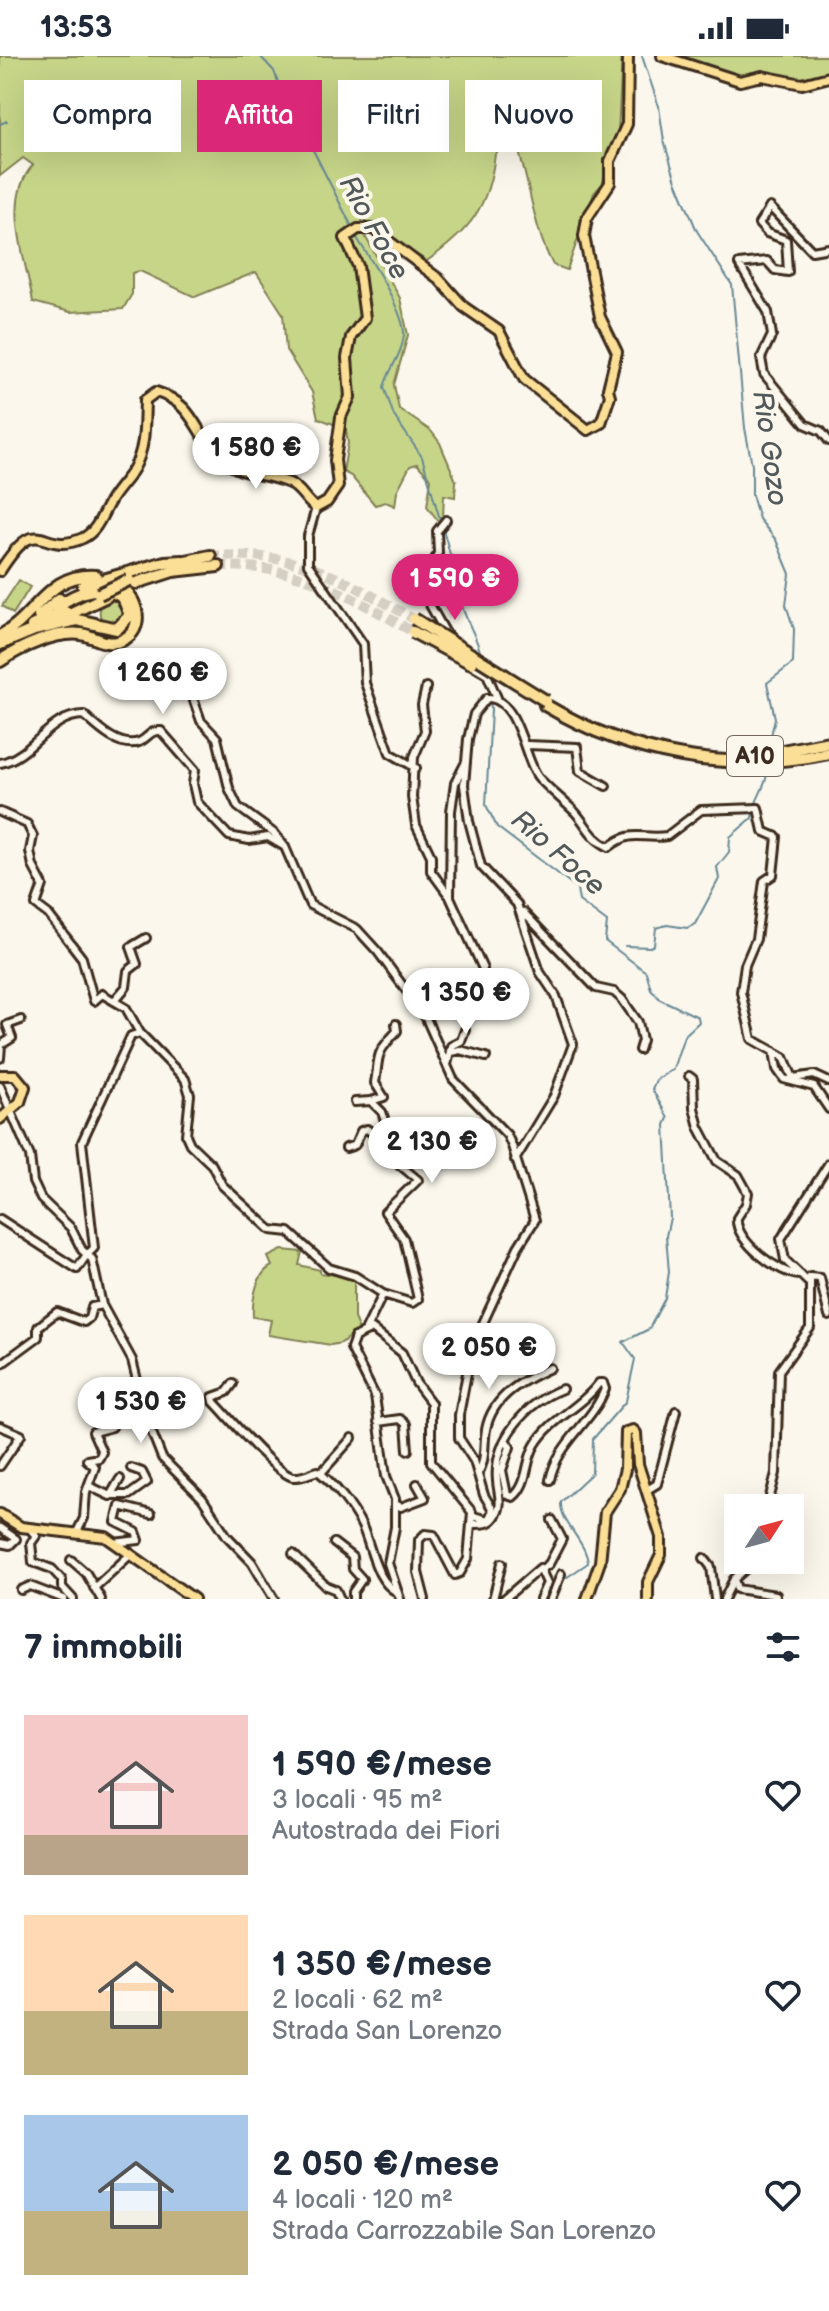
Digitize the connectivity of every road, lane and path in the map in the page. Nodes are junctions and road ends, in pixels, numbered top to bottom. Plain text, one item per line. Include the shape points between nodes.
1 (628, 56) edge
2 (662, 56) edge
3 (829, 77) edge
4 (829, 248) edge
5 (829, 441) edge
6 (316, 508) junction
7 (446, 520) dead end
8 (210, 556) tunnel mouth
9 (182, 561) junction
10 (218, 566) tunnel mouth
11 (0, 571) edge
12 (96, 576) dead end
13 (133, 582) junction
14 (107, 592) junction
15 (56, 607) dead end
16 (39, 616) dead end
17 (414, 619) tunnel mouth
18 (101, 626) junction
19 (35, 630) junction
20 (413, 632) tunnel mouth
21 (0, 637) edge
22 (0, 644) edge
23 (14, 647) tunnel mouth
24 (0, 658) edge
25 (426, 687) dead end
26 (493, 698) junction
27 (194, 701) dead end
28 (545, 703) junction
29 (829, 742) edge
30 (527, 745) junction
31 (829, 753) edge
32 (680, 754) junction
33 (0, 763) edge
34 (467, 764) junction
35 (416, 768) junction
36 (606, 786) dead end
37 (0, 812) edge
38 (285, 847) junction
39 (450, 897) junction
40 (520, 910) junction
41 (146, 938) dead end
42 (114, 1001) junction
43 (485, 1011) dead end
44 (21, 1020) dead end
45 (396, 1024) dead end
46 (465, 1030) dead end
47 (140, 1033) junction
48 (639, 1050) dead end
49 (774, 1051) junction
50 (451, 1052) junction
51 (486, 1057) dead end
52 (0, 1058) edge
53 (447, 1065) junction
54 (0, 1075) edge
55 (689, 1076) dead end
56 (796, 1081) junction
57 (829, 1082) edge
58 (0, 1086) edge
59 (371, 1101) junction
60 (355, 1102) dead end
61 (829, 1109) edge
62 (9, 1111) junction
63 (0, 1119) edge
64 (346, 1148) dead end
65 (396, 1154) junction
66 (515, 1160) junction
67 (829, 1163) edge
68 (0, 1219) edge
69 (89, 1253) junction
70 (801, 1275) junction
71 (808, 1282) junction
72 (383, 1294) junction
73 (102, 1305) junction
74 (829, 1316) edge
75 (366, 1329) junction
76 (0, 1365) edge
77 (550, 1368) dead end
78 (233, 1384) dead end
79 (562, 1389) dead end
80 (123, 1404) dead end
81 (676, 1411) dead end
82 (378, 1422) junction
83 (0, 1426) edge
84 (352, 1438) dead end
85 (506, 1441) junction
86 (408, 1450) dead end
87 (483, 1454) junction
88 (476, 1465) junction
89 (0, 1466) edge
90 (131, 1468) dead end
91 (321, 1473) junction
92 (478, 1473) junction
93 (120, 1479) dead end
94 (550, 1480) dead end
95 (417, 1484) dead end
96 (89, 1486) junction
97 (647, 1490) junction
98 (771, 1494) edge
99 (112, 1495) junction
100 (395, 1504) junction
101 (0, 1514) edge
102 (151, 1514) dead end
103 (472, 1520) junction
104 (552, 1520) dead end
105 (0, 1528) edge
106 (30, 1529) junction
107 (77, 1532) junction
108 (0, 1543) edge
109 (114, 1543) junction
110 (334, 1543) dead end
111 (131, 1554) junction
112 (293, 1554) dead end
113 (704, 1558) dead end
114 (71, 1560) dead end
115 (502, 1563) dead end
116 (542, 1569) junction
117 (561, 1574) dead end
118 (740, 1574) edge
119 (734, 1579) junction
120 (94, 1588) junction
121 (21, 1590) dead end
122 (398, 1595) edge
123 (64, 1599) edge
124 (73, 1599) edge
125 (101, 1599) edge
126 (194, 1599) edge
127 (274, 1599) edge
128 (340, 1599) edge
129 (353, 1599) edge
130 (425, 1599) edge
131 (493, 1599) edge
132 (504, 1599) edge
133 (540, 1599) edge
134 (551, 1599) edge
135 (587, 1599) edge
136 (648, 1599) edge
137 (715, 1599) edge
138 (724, 1599) edge
139 (776, 1599) edge

1 - 6 main road via 627,124 610,161 610,183 587,218 584,236 600,317 617,352 608,405 597,427 582,427 524,379 499,331 464,307 439,279 373,229 354,230 345,238 358,266 365,318 351,337 347,358 350,397 339,429 338,486
2 - 3 main road via 740,81 762,76 802,84
4 - 5 street via 812,251 770,207 759,224 786,240 788,272 775,270 767,261 739,264 768,312 772,335 761,358 764,374 805,424
6 - 11 main road via 289,483 228,464 207,444 183,404 156,392 145,400 145,432 136,464 95,529 69,542 21,540
6 - 35 street via 308,564 363,644 365,683 390,753
7 - 26 street via 440,527 438,553 423,579 423,594 444,633 489,677
8 - 9 highway
9 - 13 highway
9 - 16 highway via 81,587
10 - 13 highway
12 - 21 highway via 55,585 22,623
13 - 14 highway, bridge
14 - 18 highway via 96,610
14 - 19 highway
14 - 21 highway
14 - 24 highway via 123,588 137,607 137,622 127,637 109,643 70,635
15 - 18 highway via 91,590 114,591 128,604 130,615 117,629
17 - 28 highway, A10, bridge
18 - 19 highway via 72,620
19 - 22 highway
20 - 28 highway, A10, bridge
23 - 24 highway
25 - 35 street via 425,731 414,757
26 - 30 street
26 - 34 street via 474,714
27 - 38 street via 201,721 217,738 235,801
28 - 32 highway, A10 via 611,738
29 - 32 highway, A10 via 756,756
30 - 36 street via 577,747 580,771
30 - 49 street via 537,777 575,813 591,837 609,847 623,836 667,836 701,810 753,806 763,831 775,835 779,846 773,875 764,881 741,992 752,1039
31 - 32 highway, A10 via 761,762
33 - 38 street via 24,752 70,716 84,715 125,743 161,731 195,770 197,802 229,836 268,837
34 - 39 street via 455,783
34 - 40 street via 466,804 481,866
35 - 39 street via 416,825 431,856 431,871
37 - 42 street via 24,820 30,829 33,866 43,885 36,905 82,958 94,1001 102,994
38 - 53 street via 307,901 357,929 378,952 422,1011
39 - 43 street via 483,969 476,987 478,1007
40 - 48 street via 596,988 622,999 638,1022
40 - 66 street via 540,972 556,996 573,1044 554,1096
41 - 42 street via 131,947 137,964
42 - 47 street via 126,1008
44 - 52 street via 7,1025 12,1038 1,1045
45 - 59 street via 397,1031 376,1059 375,1083 384,1097
46 - 50 street
47 - 69 street via 131,1036 82,1142 94,1248
47 - 72 street via 185,1079 190,1095 186,1135 222,1185 271,1230 289,1232 329,1268 355,1276
49 - 56 street via 784,1057
49 - 56 street via 780,1075
50 - 51 street
50 - 53 street
53 - 66 street via 453,1079 507,1135
54 - 62 main road via 15,1075 25,1087
55 - 70 street via 699,1127 717,1161 738,1175 748,1193 737,1218 740,1235 781,1272
56 - 57 street via 814,1075
56 - 61 street via 814,1087
58 - 62 street
59 - 60 street
59 - 65 street via 382,1112
62 - 63 main road
62 - 69 street via 30,1156 41,1199
64 - 65 street via 367,1129
65 - 72 street via 417,1183 385,1212 404,1239 418,1299 412,1303
66 - 88 street via 535,1220 467,1361 459,1438
67 - 70 street via 781,1239 785,1260
68 - 69 street via 77,1269
69 - 73 street
70 - 71 street
71 - 74 street via 810,1277 820,1278
71 - 98 street via 810,1328 779,1371
72 - 75 street
73 - 76 street via 92,1307 84,1322 57,1312 40,1324 38,1337
73 - 127 street via 132,1360 162,1458 202,1498
75 - 82 street via 351,1348 374,1392
75 - 103 street via 377,1331 402,1353 431,1403 431,1462 463,1499
77 - 87 street via 518,1382 496,1406 487,1422
78 - 91 street via 212,1399 242,1435 286,1474
79 - 85 street via 530,1406
80 - 96 street via 105,1404 104,1422 112,1427 93,1432 102,1452 87,1460 95,1467
81 - 97 street via 657,1484
82 - 86 street via 400,1419 406,1424
82 - 100 street
83 - 89 street via 21,1435
84 - 91 street
85 - 94 street via 510,1447 502,1483 513,1497 522,1487 537,1441 603,1383 596,1407 556,1456
85 - 103 street via 498,1465 496,1516 488,1524
87 - 88 street
87 - 92 street
88 - 92 street
90 - 99 street via 142,1472 147,1482 129,1495
91 - 122 street via 361,1524 383,1584
92 - 103 street via 493,1510 488,1520
93 - 99 street
95 - 100 street via 425,1498 401,1507
96 - 99 street
96 - 107 street
97 - 135 main road via 636,1433 629,1430 623,1478 605,1512 600,1562
97 - 136 main road via 661,1546 658,1567 648,1582
100 - 122 street via 388,1563
101 - 106 main road
102 - 109 street via 120,1506 116,1522 136,1532 139,1540
103 - 130 street via 467,1564 458,1575 450,1571 436,1537 428,1534 419,1540 418,1580
104 - 116 street via 562,1539
105 - 108 street via 16,1539 10,1545
106 - 107 main road
106 - 124 street via 36,1535 34,1563 53,1570
107 - 109 main road
109 - 111 main road
110 - 129 street via 352,1557 360,1576
111 - 120 street
111 - 126 main road
112 - 128 street
113 - 137 street via 711,1567
114 - 120 street
115 - 131 street
116 - 132 street
116 - 133 street via 547,1583
117 - 134 street
118 - 119 street
119 - 138 street
119 - 139 street via 737,1589 763,1591
120 - 125 street
121 - 123 street via 30,1586

